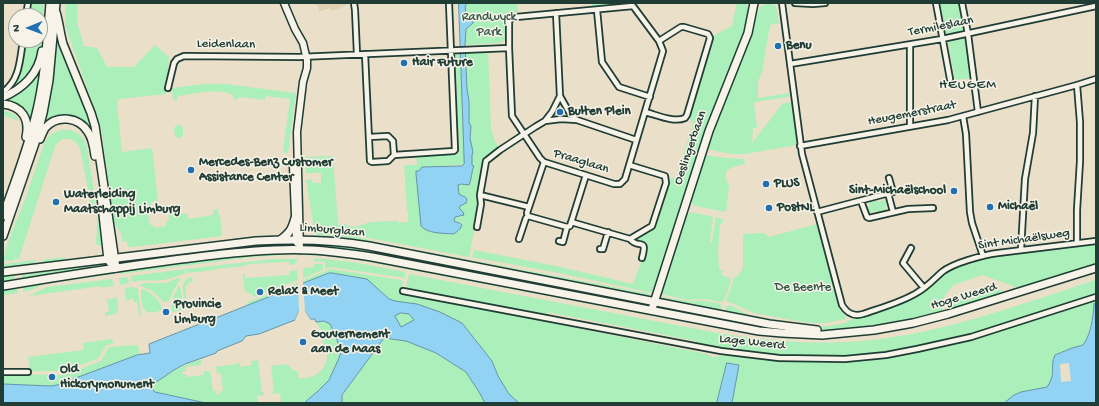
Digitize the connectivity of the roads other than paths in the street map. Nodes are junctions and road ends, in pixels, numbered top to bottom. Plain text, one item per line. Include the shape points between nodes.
1 (50, 3) edge
2 (56, 3) edge
3 (284, 3) edge
4 (354, 3) edge
5 (449, 3) edge
6 (754, 3) edge
7 (759, 3) edge
8 (782, 3) edge
9 (795, 3) edge
10 (825, 3) edge
11 (936, 3) edge
12 (962, 3) edge
13 (634, 4) edge
14 (1096, 6) edge
15 (597, 10) junction
16 (56, 12) junction
17 (556, 13) junction
18 (48, 28) edge
19 (968, 34) junction
20 (942, 39) junction
21 (659, 41) junction
22 (910, 45) junction
23 (22, 48) edge
24 (43, 48) edge
25 (46, 48) edge
26 (509, 48) junction
27 (452, 50) junction
28 (357, 54) junction
29 (365, 54) junction
30 (305, 57) junction
31 (790, 64) junction
32 (950, 79) dead end
33 (1096, 79) edge
34 (1077, 85) junction
35 (168, 88) dead end
36 (3, 92) edge
37 (560, 96) junction
38 (1035, 96) junction
39 (3, 97) edge
40 (650, 97) junction
41 (3, 104) edge
42 (645, 112) junction
43 (978, 112) junction
44 (963, 116) junction
45 (577, 120) junction
46 (545, 121) junction
47 (910, 126) junction
48 (297, 132) junction
49 (524, 134) junction
50 (369, 137) junction
51 (636, 140) junction
52 (31, 144) junction
53 (800, 146) junction
54 (394, 155) junction
55 (544, 162) junction
56 (629, 165) junction
57 (586, 175) junction
58 (889, 178) dead end
59 (888, 193) junction
60 (480, 195) junction
61 (861, 201) junction
62 (529, 207) junction
63 (933, 208) dead end
64 (817, 212) junction
65 (893, 212) junction
66 (3, 216) edge
67 (528, 216) junction
68 (295, 218) junction
69 (571, 222) junction
70 (477, 227) dead end
71 (568, 227) junction
72 (608, 232) junction
73 (3, 236) edge
74 (630, 239) junction
75 (280, 240) junction
76 (298, 240) junction
77 (519, 240) dead end
78 (559, 241) dead end
79 (1096, 241) edge
80 (1077, 244) junction
81 (911, 248) dead end
82 (600, 249) dead end
83 (300, 250) junction
84 (1021, 250) junction
85 (983, 256) junction
86 (642, 258) dead end
87 (111, 259) junction
88 (116, 268) junction
89 (1096, 268) edge
90 (3, 272) edge
91 (3, 286) edge
92 (924, 288) junction
93 (403, 291) dead end
94 (1096, 297) edge
95 (655, 302) junction
96 (652, 311) junction
97 (835, 333) junction
98 (3, 372) edge
99 (28, 372) dead end

1 - 18 main road
2 - 16 main road
3 - 30 street
4 - 28 street
5 - 27 street
6 - 7 main road
6 - 95 main road, Oeslingerbaan via 748,33 713,119
8 - 31 street
9 - 10 street
11 - 20 street
12 - 19 street
13 - 15 street, Praaglaan
13 - 21 street, Praaglaan
14 - 19 street, Termileslaan
15 - 17 street, Praaglaan
15 - 40 street via 602,62 619,87
16 - 52 main road via 49,84 43,113
16 - 87 main road via 64,48 95,126
17 - 26 street, Praaglaan via 516,16 511,19 508,24
17 - 37 street
19 - 20 street, Termileslaan
19 - 43 street
20 - 22 street, Termileslaan
20 - 32 street
21 - 40 street, Praaglaan via 663,54
21 - 42 street via 681,27 708,34 710,38 686,118 678,120
22 - 31 street, Termileslaan
22 - 47 street
23 - 36 street via 18,71 10,86
24 - 39 main road via 30,78 20,88
25 - 52 main road
26 - 27 street, Leidenlaan
26 - 49 street, Praaglaan via 512,116
27 - 29 street, Leidenlaan
27 - 54 street via 455,150
28 - 29 street, Leidenlaan
28 - 30 street, Leidenlaan
29 - 50 street
30 - 35 street, Leidenlaan via 184,56 174,63
30 - 48 street
31 - 53 street
33 - 34 street, Heugemerstraat
34 - 38 street, Heugemerstraat
34 - 80 street via 1080,161
37 - 45 street
37 - 46 street
38 - 43 street, Heugemerstraat
38 - 84 street via 1034,133 1026,179
40 - 42 street, Praaglaan
41 - 52 main road via 15,107 24,115 28,130 26,140
42 - 51 street, Praaglaan
43 - 44 street, Heugemerstraat
44 - 47 street, Heugemerstraat
44 - 85 street via 970,212
45 - 46 street
45 - 51 street
46 - 49 street
47 - 53 street, Heugemerstraat
48 - 68 street via 293,155
48 - 76 street
49 - 55 street, Praaglaan
49 - 60 street via 486,161
50 - 54 street via 388,136 393,141
50 - 54 street via 370,161 388,161
51 - 56 street, Praaglaan
52 - 66 main road
52 - 73 main road
52 - 87 main road via 39,140 46,128 61,119 77,122 89,132 95,154
53 - 64 street
55 - 57 street, Praaglaan
55 - 62 street
56 - 57 street, Praaglaan via 625,179 620,184
56 - 74 street via 665,176 666,184 652,226
57 - 69 street
58 - 59 street via 893,192
59 - 61 street
59 - 65 street
60 - 62 street
60 - 70 street
61 - 64 street
61 - 65 street via 867,218
62 - 67 street
63 - 65 street
64 - 92 street, Sint Michaëlsweg via 842,305 851,314 863,314
67 - 71 street
67 - 77 street
68 - 75 main road via 291,230
68 - 76 street
69 - 71 street
69 - 72 street
71 - 78 street via 563,242
72 - 74 street
72 - 82 street via 603,249
74 - 86 street via 645,248
75 - 76 main road, Limburglaan
75 - 87 main road, Limburglaan
76 - 83 street
76 - 95 main road, Limburglaan via 335,241 369,246
79 - 80 street, Sint Michaëlsweg
80 - 84 street, Sint Michaëlsweg
81 - 92 street via 903,263
83 - 88 main road, Limburglaan via 221,254
83 - 96 main road, Limburglaan via 372,257
84 - 85 street, Sint Michaëlsweg
85 - 92 street, Sint Michaëlsweg via 952,266
87 - 88 main road
87 - 90 main road, Limburglaan
88 - 91 main road, Limburglaan
89 - 97 main road, Hoge Weerd via 925,321 874,330
93 - 94 street, Lage Weerd via 721,351 779,358 845,359 886,355 971,337
95 - 96 main road, Oeslingerbaan
95 - 97 main road, Hoge Weerd via 769,324
96 - 97 main road, Hoge Weerd via 759,331 822,335
98 - 99 street

